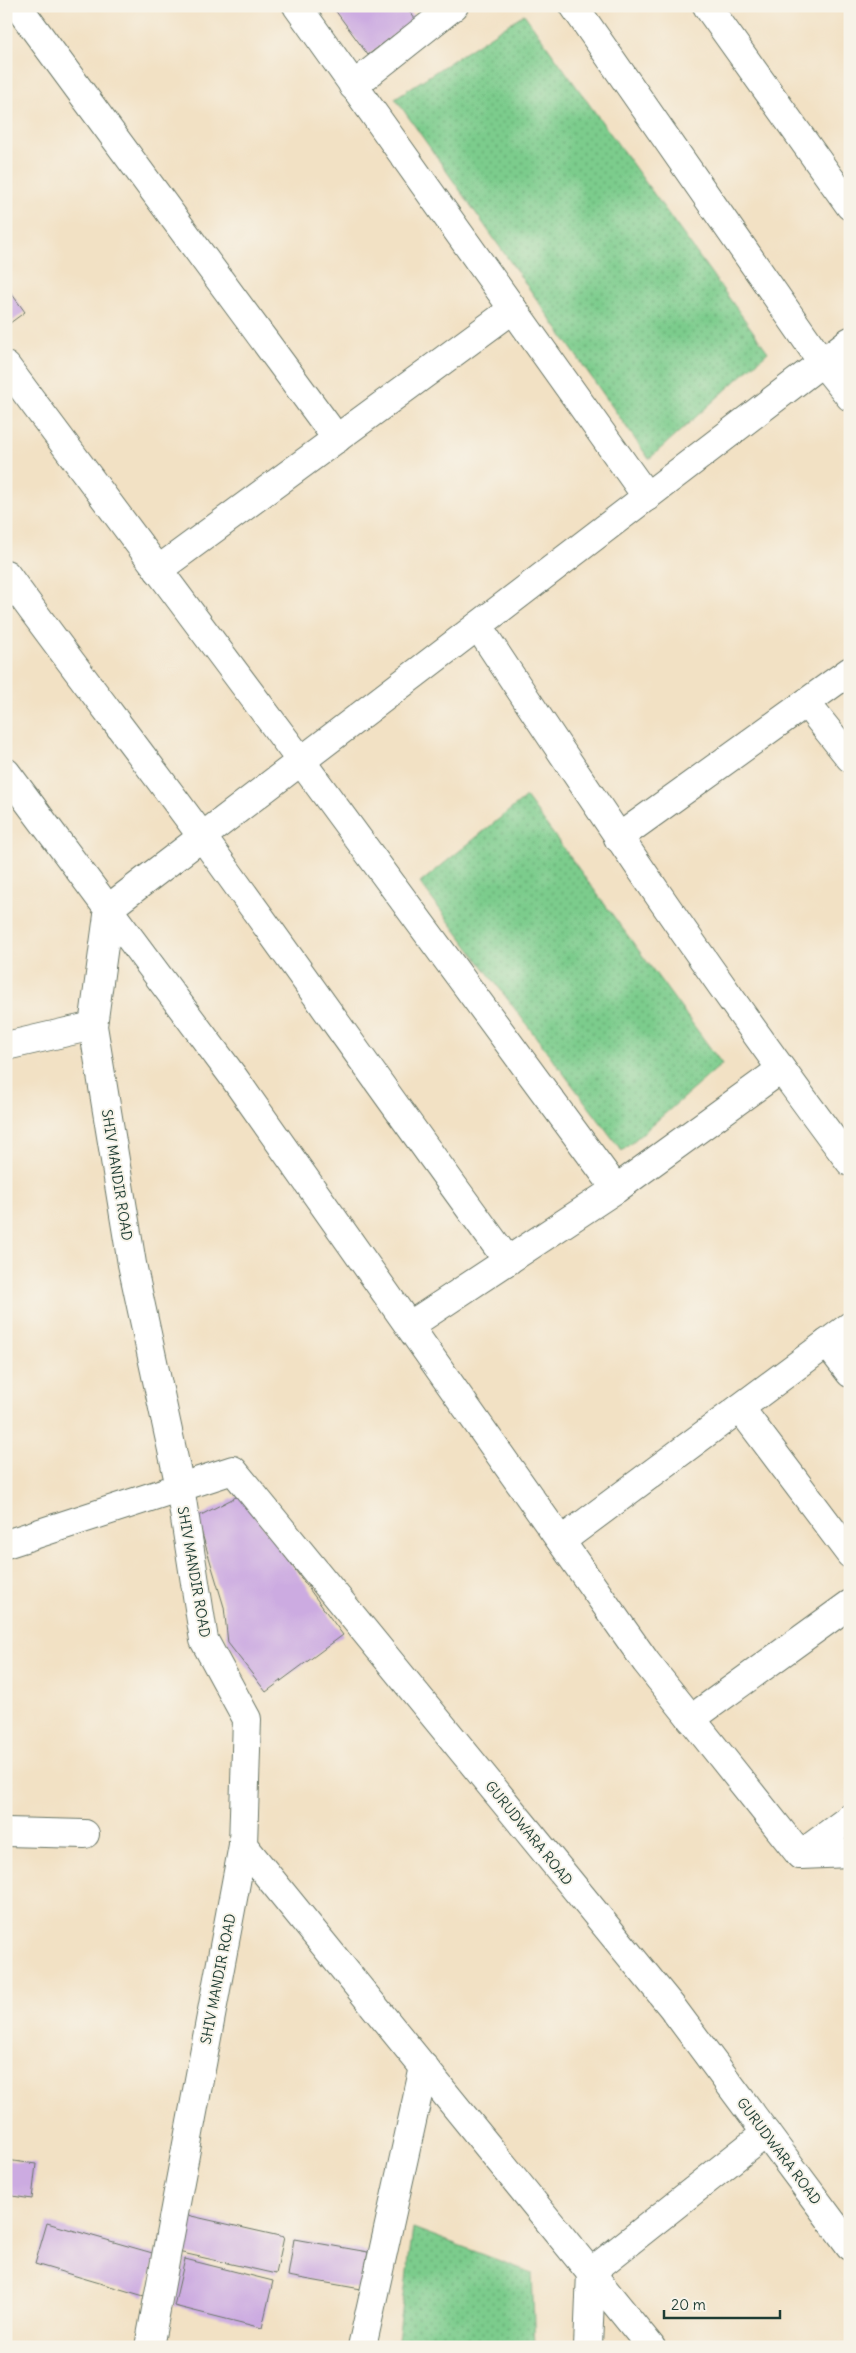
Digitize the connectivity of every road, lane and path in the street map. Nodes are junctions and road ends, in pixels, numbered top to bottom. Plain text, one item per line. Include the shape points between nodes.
1 (297, 6) edge
2 (454, 6) edge
3 (574, 6) edge
4 (707, 6) edge
5 (15, 10) edge
6 (353, 86) junction
7 (850, 206) edge
8 (513, 310) junction
9 (850, 341) edge
10 (822, 362) junction
11 (6, 366) edge
12 (850, 397) edge
13 (337, 439) junction
14 (646, 497) junction
15 (158, 570) junction
16 (6, 574) edge
17 (478, 626) junction
18 (850, 671) edge
19 (806, 703) junction
20 (850, 758) edge
21 (301, 761) junction
22 (6, 772) edge
23 (18, 807) edge
24 (202, 837) junction
25 (618, 838) junction
26 (109, 908) junction
27 (93, 1026) junction
28 (6, 1046) edge
29 (780, 1070) junction
30 (850, 1162) edge
31 (616, 1189) junction
32 (508, 1261) junction
33 (409, 1326) junction
34 (850, 1326) edge
35 (827, 1343) junction
36 (850, 1373) edge
37 (740, 1408) junction
38 (180, 1487) junction
39 (561, 1541) junction
40 (6, 1544) edge
41 (850, 1554) edge
42 (850, 1604) edge
43 (691, 1719) junction
44 (850, 1818) edge
45 (6, 1832) edge
46 (84, 1834) dead end
47 (244, 1845) junction
48 (850, 1853) edge
49 (800, 1855) junction
50 (424, 2067) junction
51 (766, 2133) junction
52 (850, 2246) edge
53 (591, 2272) junction
54 (149, 2347) edge
55 (362, 2347) edge
56 (588, 2347) edge
57 (651, 2347) edge

1 - 6 street
2 - 6 street
3 - 10 street
4 - 7 street
5 - 13 street
6 - 8 street
8 - 13 street
8 - 14 street
9 - 10 street
10 - 12 street
10 - 14 street
11 - 15 street
13 - 15 street
14 - 17 street
15 - 21 street
16 - 24 street
17 - 21 street
17 - 25 street
18 - 19 street
19 - 20 street
19 - 25 street
21 - 24 street
21 - 31 street
22 - 23 street
23 - 26 street
24 - 26 street
24 - 32 street
25 - 29 street
26 - 27 street, SHIV MANDIR ROAD
26 - 33 street via 232,1075
27 - 28 street
27 - 38 street, SHIV MANDIR ROAD via 132,1264
29 - 30 street
29 - 31 street
31 - 32 street
32 - 33 street
33 - 39 street
34 - 35 street
35 - 36 street
35 - 37 street
37 - 39 street
37 - 41 street
38 - 40 street
38 - 47 street, SHIV MANDIR ROAD via 204,1640 247,1719
38 - 51 street, GURUDWARA ROAD via 233,1470 672,2007
39 - 43 street via 646,1662
42 - 43 street
43 - 49 street
44 - 49 street
45 - 46 street
47 - 50 street
47 - 54 street, SHIV MANDIR ROAD
48 - 49 street
50 - 53 street
50 - 55 street
51 - 52 street, GURUDWARA ROAD
51 - 53 street
53 - 56 street
53 - 57 street

